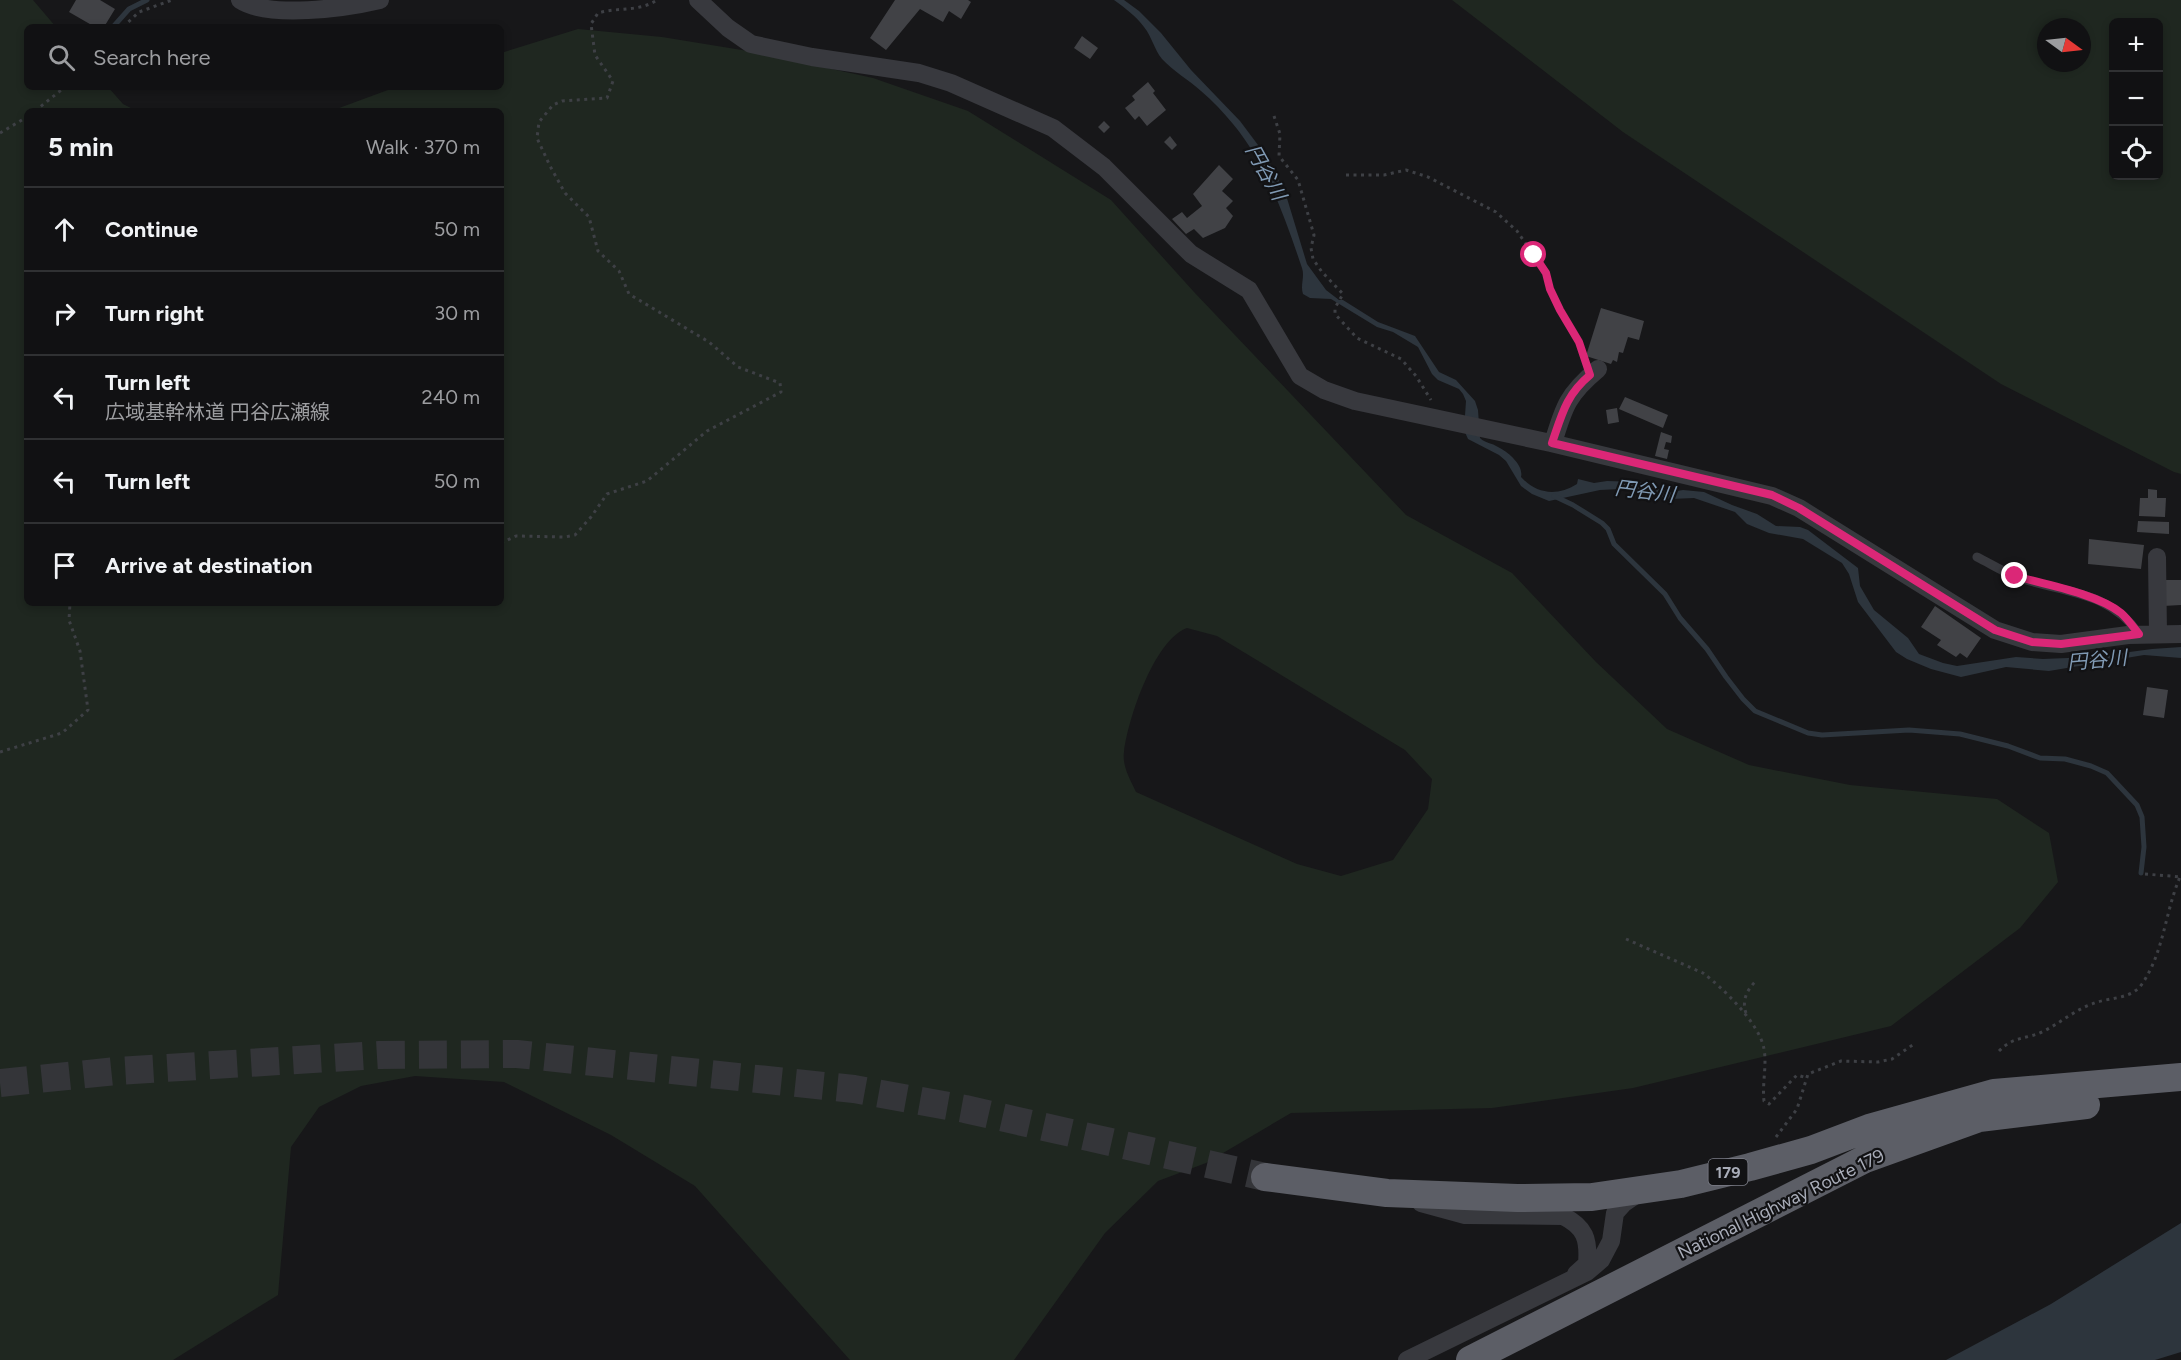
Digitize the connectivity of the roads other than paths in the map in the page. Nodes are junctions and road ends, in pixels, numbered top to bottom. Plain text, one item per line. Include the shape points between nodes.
1 (240, 0) edge
2 (380, 0) edge
3 (698, 0) edge
4 (1594, 372) road end
5 (1552, 443) junction
6 (1977, 557) dead end
7 (2157, 557) dead end
8 (2139, 634) junction
9 (2158, 634) junction
10 (2181, 634) edge
11 (2181, 1077) edge
12 (2181, 1096) edge
13 (1265, 1177) tunnel mouth
14 (1643, 1191) junction
15 (1387, 1193) junction
16 (1568, 1282) junction
17 (1407, 1360) edge
18 (1470, 1360) edge

1 - 2 street via 263,10 280,11
3 - 5 street via 752,44 919,73 1053,128 1104,167 1191,254 1250,290 1300,376 1324,390 1354,401
4 - 5 street via 1571,394
5 - 8 street via 1772,495 1995,630 2032,642 2061,644
6 - 8 lane via 2015,576 2119,611
7 - 9 street
8 - 9 street
9 - 10 street
11 - 14 highway, National Highway Route 179 / 179 via 1994,1093 1869,1128 1811,1150
12 - 18 highway, National Highway Route 179 via 1979,1118 1865,1159
13 - 15 highway, National Highway Route 179 / 179
14 - 15 highway, National Highway Route 179 / 179 via 1517,1198
14 - 16 street via 1615,1213 1611,1241 1601,1260
15 - 16 street via 1465,1215 1563,1216 1577,1223 1586,1237 1588,1254 1587,1264
16 - 17 street

